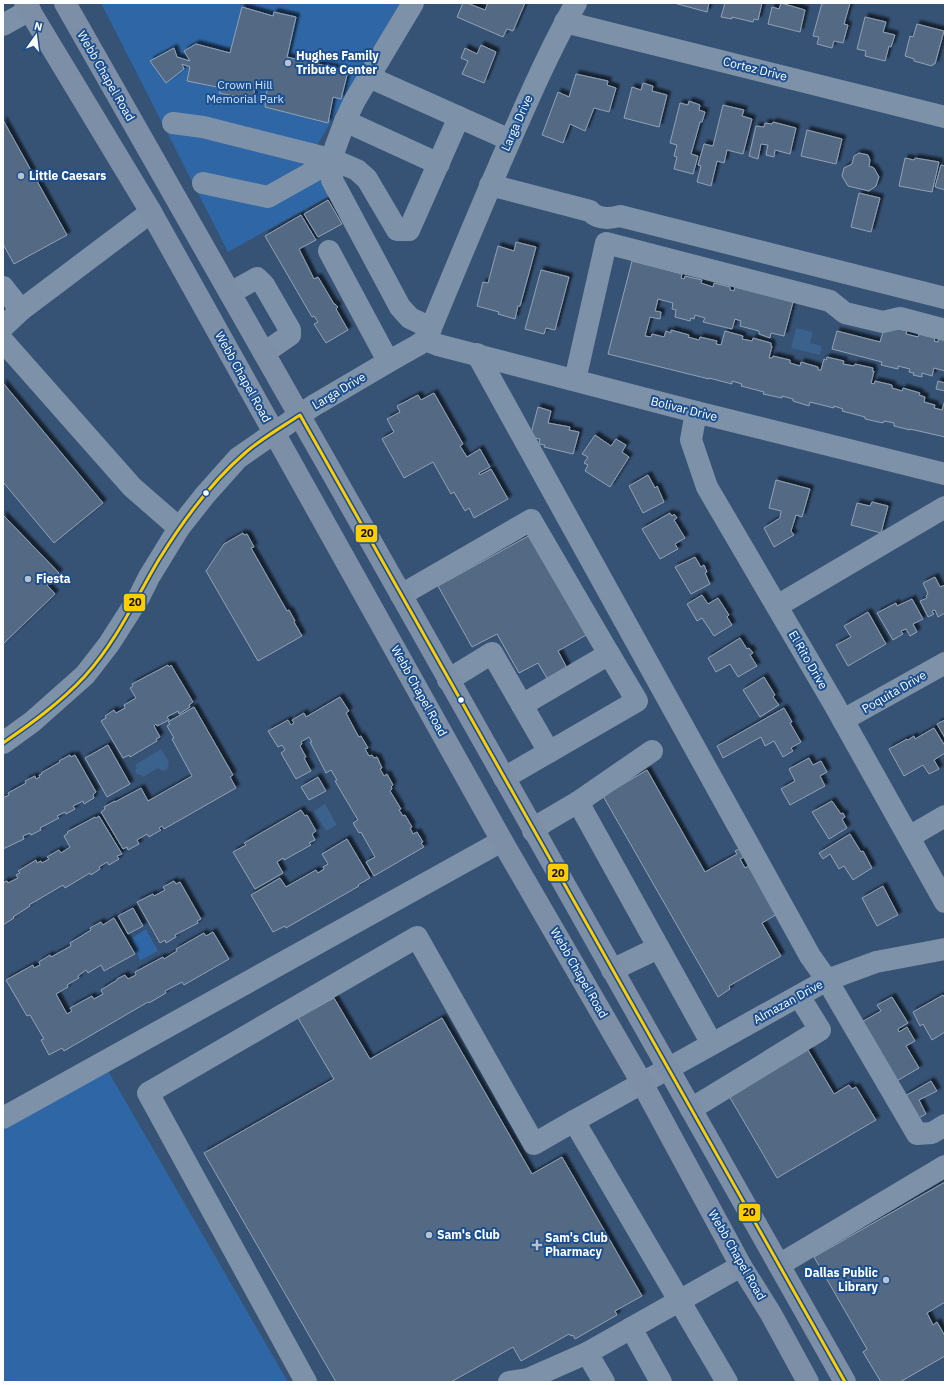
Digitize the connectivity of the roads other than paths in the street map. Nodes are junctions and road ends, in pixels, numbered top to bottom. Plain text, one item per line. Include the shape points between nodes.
1 (64, 3) edge
2 (413, 3) edge
3 (576, 3) edge
4 (33, 5) edge
5 (565, 22) junction
6 (3, 25) edge
7 (369, 77) junction
8 (459, 117) junction
9 (945, 117) edge
10 (345, 121) junction
11 (173, 123) dead end
12 (510, 140) junction
13 (334, 160) junction
14 (438, 164) junction
15 (203, 183) dead end
16 (490, 185) junction
17 (175, 196) junction
18 (151, 212) junction
19 (328, 251) dead end
20 (3, 287) edge
21 (230, 293) junction
22 (945, 298) edge
23 (21, 310) junction
24 (3, 327) edge
25 (945, 330) edge
26 (428, 334) junction
27 (3, 341) edge
28 (264, 352) junction
29 (477, 354) junction
30 (388, 361) junction
31 (574, 380) junction
32 (696, 412) junction
33 (300, 416) junction
34 (274, 433) junction
35 (945, 474) edge
36 (945, 507) edge
37 (179, 528) junction
38 (401, 595) junction
39 (777, 606) junction
40 (609, 654) junction
41 (945, 663) edge
42 (448, 680) junction
43 (422, 696) junction
44 (522, 705) junction
45 (843, 720) junction
46 (3, 743) edge
47 (652, 751) dead end
48 (549, 752) junction
49 (504, 778) junction
50 (578, 802) junction
51 (945, 816) edge
52 (533, 831) junction
53 (909, 837) junction
54 (502, 841) junction
55 (945, 902) edge
56 (658, 948) junction
57 (945, 949) edge
58 (612, 970) junction
59 (827, 980) junction
60 (799, 996) junction
61 (712, 1044) junction
62 (668, 1069) junction
63 (642, 1083) junction
64 (691, 1110) junction
65 (3, 1118) edge
66 (574, 1121) junction
67 (945, 1125) edge
68 (945, 1166) edge
69 (788, 1260) junction
70 (741, 1266) junction
71 (680, 1301) junction
72 (631, 1328) junction
73 (587, 1353) junction
74 (306, 1382) edge
75 (509, 1382) edge
76 (604, 1382) edge
77 (661, 1382) edge
78 (727, 1382) edge
79 (808, 1382) edge
80 (845, 1382) edge

1 - 17 main road, Webb Chapel Road
2 - 7 street, Bolivar Drive
3 - 5 street, Larga Drive
4 - 6 street
4 - 18 main road, Webb Chapel Road
5 - 9 street, Cortez Drive
5 - 12 street, Larga Drive
7 - 8 street
7 - 10 street, Bolivar Drive
8 - 12 street
8 - 14 street
10 - 13 street, Bolivar Drive via 334,151
10 - 14 street
11 - 13 street via 203,127
12 - 16 street, Larga Drive
13 - 14 street via 357,170 367,179 397,230 409,230
13 - 15 street via 268,197
13 - 26 street, Bolivar Drive via 332,180 400,307
16 - 22 street via 590,211 603,218 620,216
16 - 26 street, Larga Drive
17 - 18 main road
17 - 21 main road, Webb Chapel Road
18 - 23 street
18 - 34 main road, Webb Chapel Road
19 - 30 street
20 - 23 street
21 - 28 main road, Webb Chapel Road
21 - 28 street via 257,278 268,291 290,330 290,335
23 - 24 street
25 - 31 street via 900,318 883,322 845,313 830,300 606,244
26 - 29 street, Bolivar Drive via 438,345
26 - 30 street, Larga Drive via 418,345
27 - 37 street via 132,487
28 - 33 main road, Webb Chapel Road
29 - 31 street, Bolivar Drive
29 - 59 street via 806,949
30 - 33 street, Larga Drive
31 - 32 street, Bolivar Drive
32 - 35 street, Bolivar Drive
32 - 39 street, El Rito Drive via 692,440 708,487
33 - 34 street, Larga Drive
33 - 38 main road, Webb Chapel Road
34 - 37 street, Larga Drive via 238,458
34 - 43 main road, Webb Chapel Road
36 - 39 street
37 - 46 street, Larga Drive via 113,638 85,675 32,722
38 - 40 street via 531,520
38 - 42 main road, Webb Chapel Road
39 - 45 street, El Rito Drive
40 - 44 street
40 - 48 street via 637,701
41 - 45 street, Poquita Drive
42 - 43 main road
42 - 44 street via 492,653
42 - 49 main road, Webb Chapel Road
43 - 54 main road, Webb Chapel Road
44 - 48 street
45 - 53 street, El Rito Drive
47 - 50 street
48 - 49 street
49 - 52 main road, Webb Chapel Road
50 - 52 street
50 - 56 street
51 - 53 street
52 - 58 main road, Webb Chapel Road
53 - 55 street, El Rito Drive
54 - 63 main road, Webb Chapel Road
54 - 65 street
56 - 58 street
56 - 61 street
57 - 59 street, Almazan Drive via 876,962
58 - 62 main road, Webb Chapel Road
59 - 60 street, Almazan Drive
59 - 67 street via 917,1134 932,1133
60 - 61 street, Almazan Drive
60 - 64 street via 820,1030
61 - 62 street, Almazan Drive
62 - 63 street, Almazan Drive
62 - 64 main road, Webb Chapel Road
63 - 66 street, Almazan Drive
63 - 70 main road, Webb Chapel Road
64 - 69 main road, Webb Chapel Road
66 - 71 street
66 - 74 street, Almazan Drive via 534,1144 417,937 148,1093
68 - 69 street
69 - 80 main road, Webb Chapel Road
70 - 71 street
70 - 79 main road, Webb Chapel Road
71 - 72 street
71 - 78 street
72 - 73 street
72 - 77 street
73 - 75 street via 528,1378
73 - 76 street

